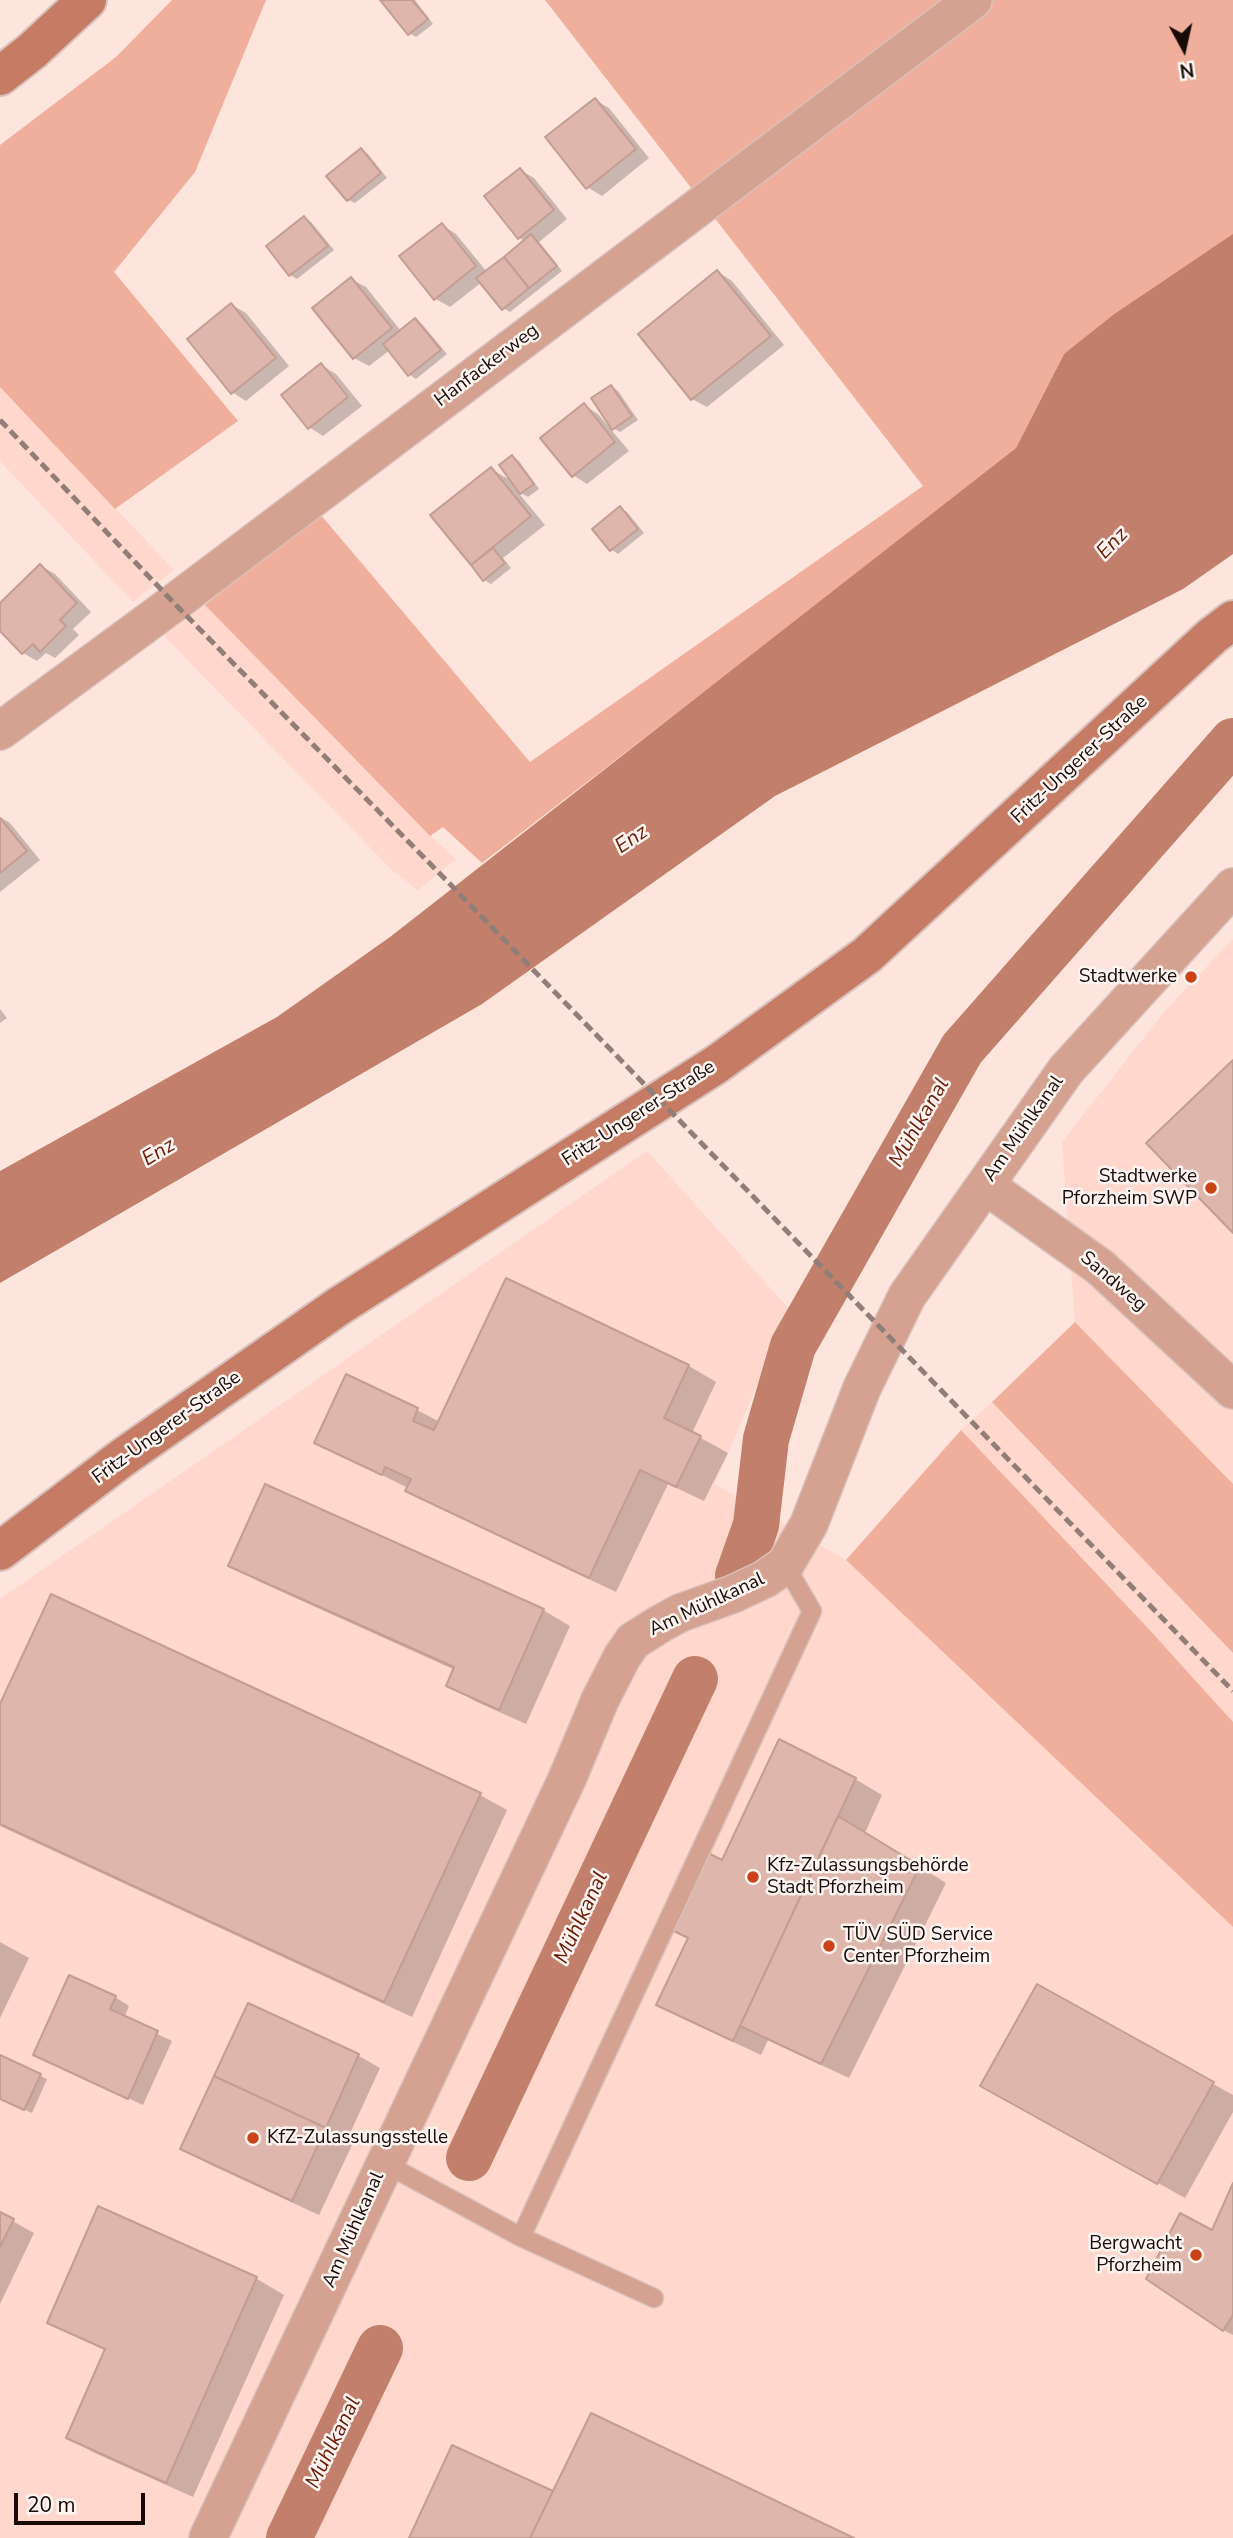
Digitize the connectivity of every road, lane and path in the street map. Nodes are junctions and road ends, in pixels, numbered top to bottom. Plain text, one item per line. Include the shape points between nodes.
1 (87, 0) edge
2 (973, 0) edge
3 (0, 76) edge
4 (1233, 620) edge
5 (0, 731) edge
6 (1233, 887) edge
7 (985, 1185) junction
8 (1233, 1390) edge
9 (0, 1552) edge
10 (785, 1565) junction
11 (384, 2163) junction
12 (521, 2237) junction
13 (654, 2298) dead end
14 (208, 2538) edge

1 - 3 street
2 - 5 street, Hanfackerweg
4 - 9 street, Fritz-Ungerer-Straße via 867,955 717,1064 339,1306 122,1458
6 - 7 street, Am Mühlkanal via 1066,1070
7 - 8 street, Sandweg via 1100,1267
7 - 10 street, Am Mühlkanal via 907,1296 862,1388 808,1524
10 - 11 street, Am Mühlkanal via 733,1594 680,1613 632,1641
10 - 12 lane via 812,1611
11 - 12 lane
11 - 14 street, Am Mühlkanal
12 - 13 lane

